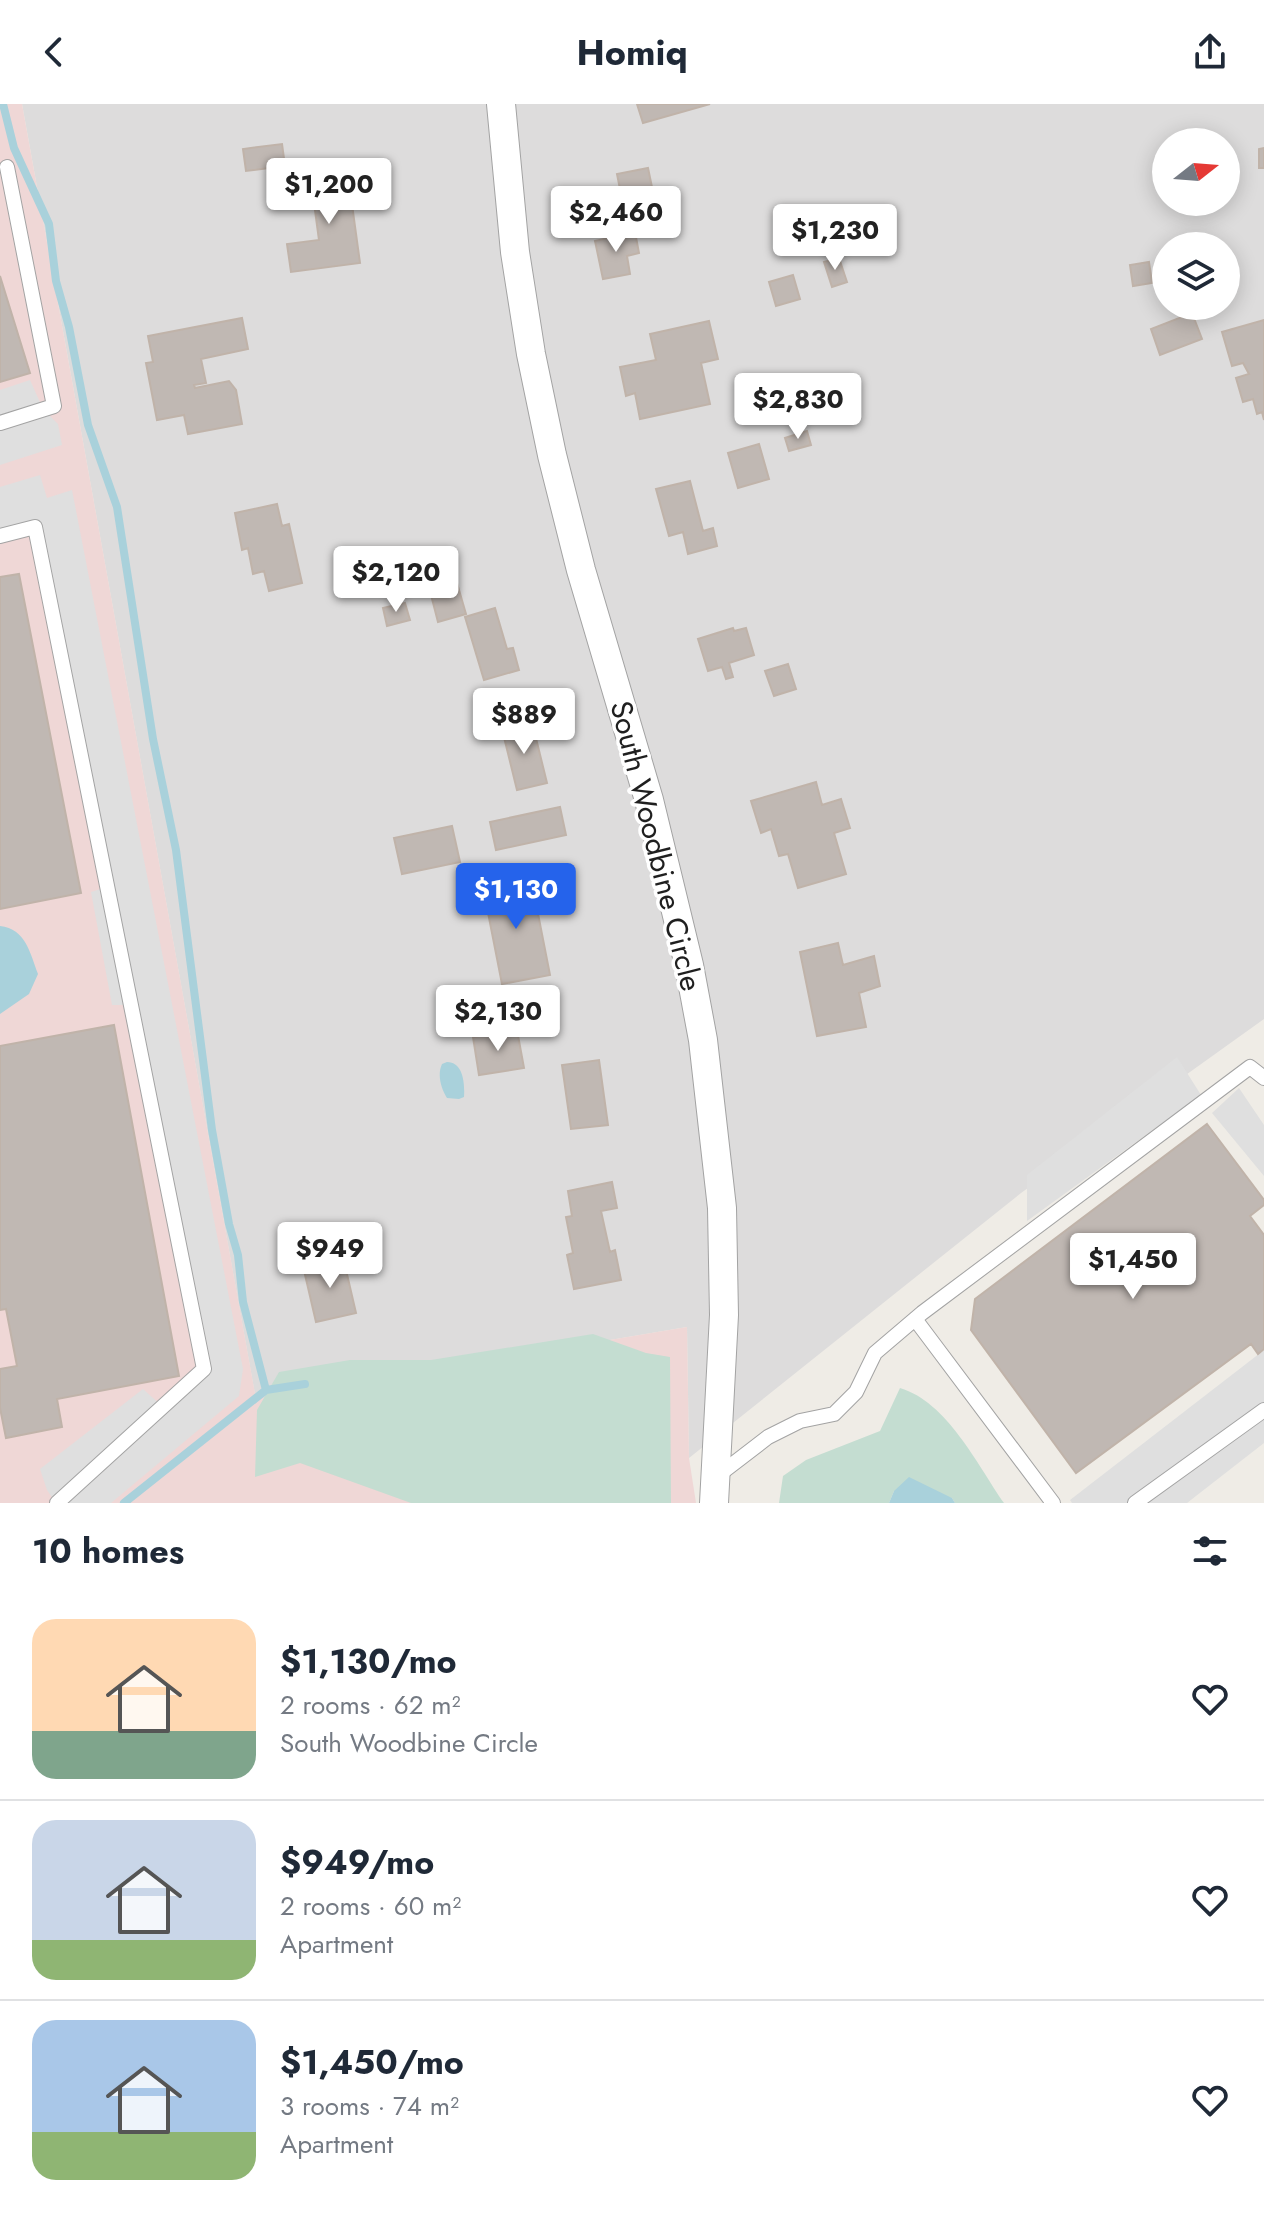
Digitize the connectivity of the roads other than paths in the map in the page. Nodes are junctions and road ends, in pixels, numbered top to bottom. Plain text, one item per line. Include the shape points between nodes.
1 (501, 104) edge
2 (7, 167) dead end
3 (0, 423) edge
4 (0, 536) edge
5 (1264, 1078) edge
6 (915, 1319) junction
7 (1264, 1410) edge
8 (715, 1490) edge
9 (57, 1503) edge
10 (1053, 1503) edge
11 (1135, 1503) edge

1 - 8 street, South Woodbine Circle via 515,252 552,455 649,800 703,1040 722,1208 724,1315
2 - 3 lane via 54,406
4 - 9 lane via 35,527 204,1369
5 - 6 lane via 1250,1067
6 - 8 lane via 875,1353 856,1392 834,1414 800,1421 768,1437
6 - 10 lane
7 - 11 lane

